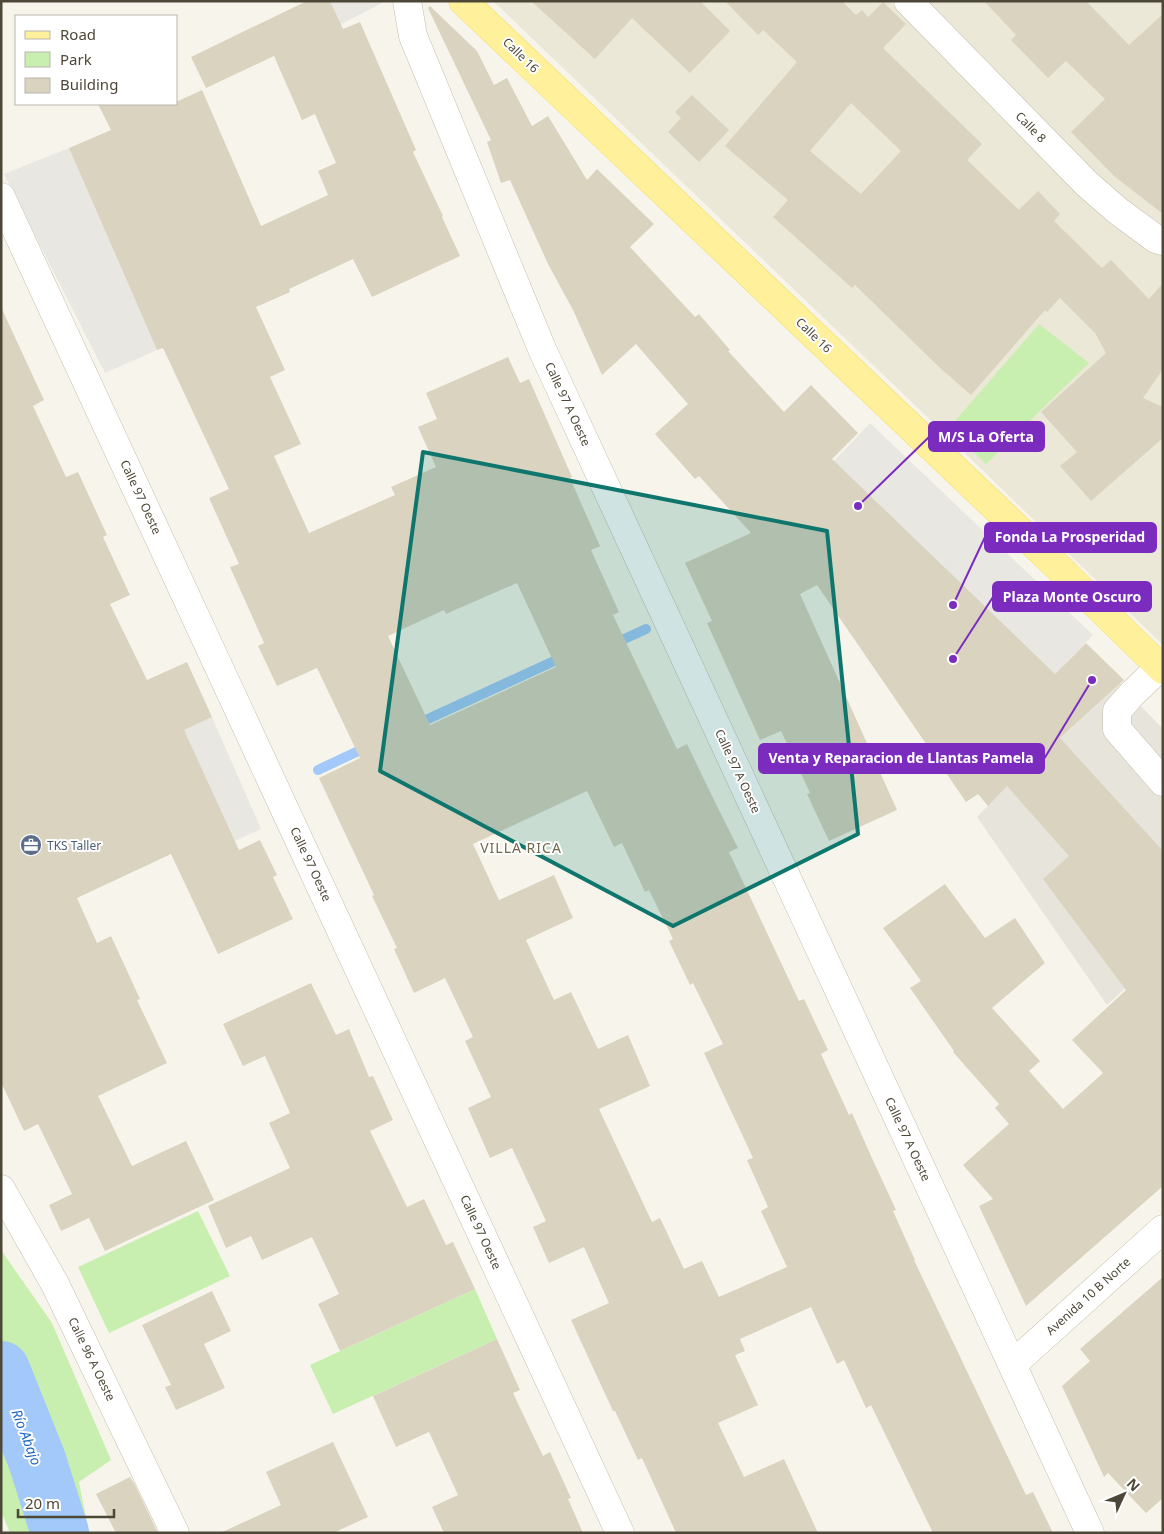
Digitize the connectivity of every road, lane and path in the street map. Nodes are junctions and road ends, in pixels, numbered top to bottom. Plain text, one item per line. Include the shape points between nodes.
1 (408, 1) edge
2 (908, 1) edge
3 (476, 5) edge
4 (1, 196) edge
5 (1163, 242) edge
6 (1161, 669) edge
7 (1163, 782) edge
8 (1, 1189) edge
9 (1163, 1229) edge
10 (1013, 1364) junction
11 (176, 1533) edge
12 (620, 1533) edge
13 (1090, 1533) edge

1 - 10 street, Calle 97 A Oeste via 413,36 542,349
2 - 5 street, Calle 8 via 1087,184 1118,211
3 - 6 main road, Calle 16
4 - 12 street, Calle 97 Oeste
6 - 7 street via 1117,711 1117,729
8 - 11 street, Calle 96 A Oeste via 55,1284
9 - 10 street, Avenida 10 B Norte
10 - 13 street, Calle 97 A Oeste

